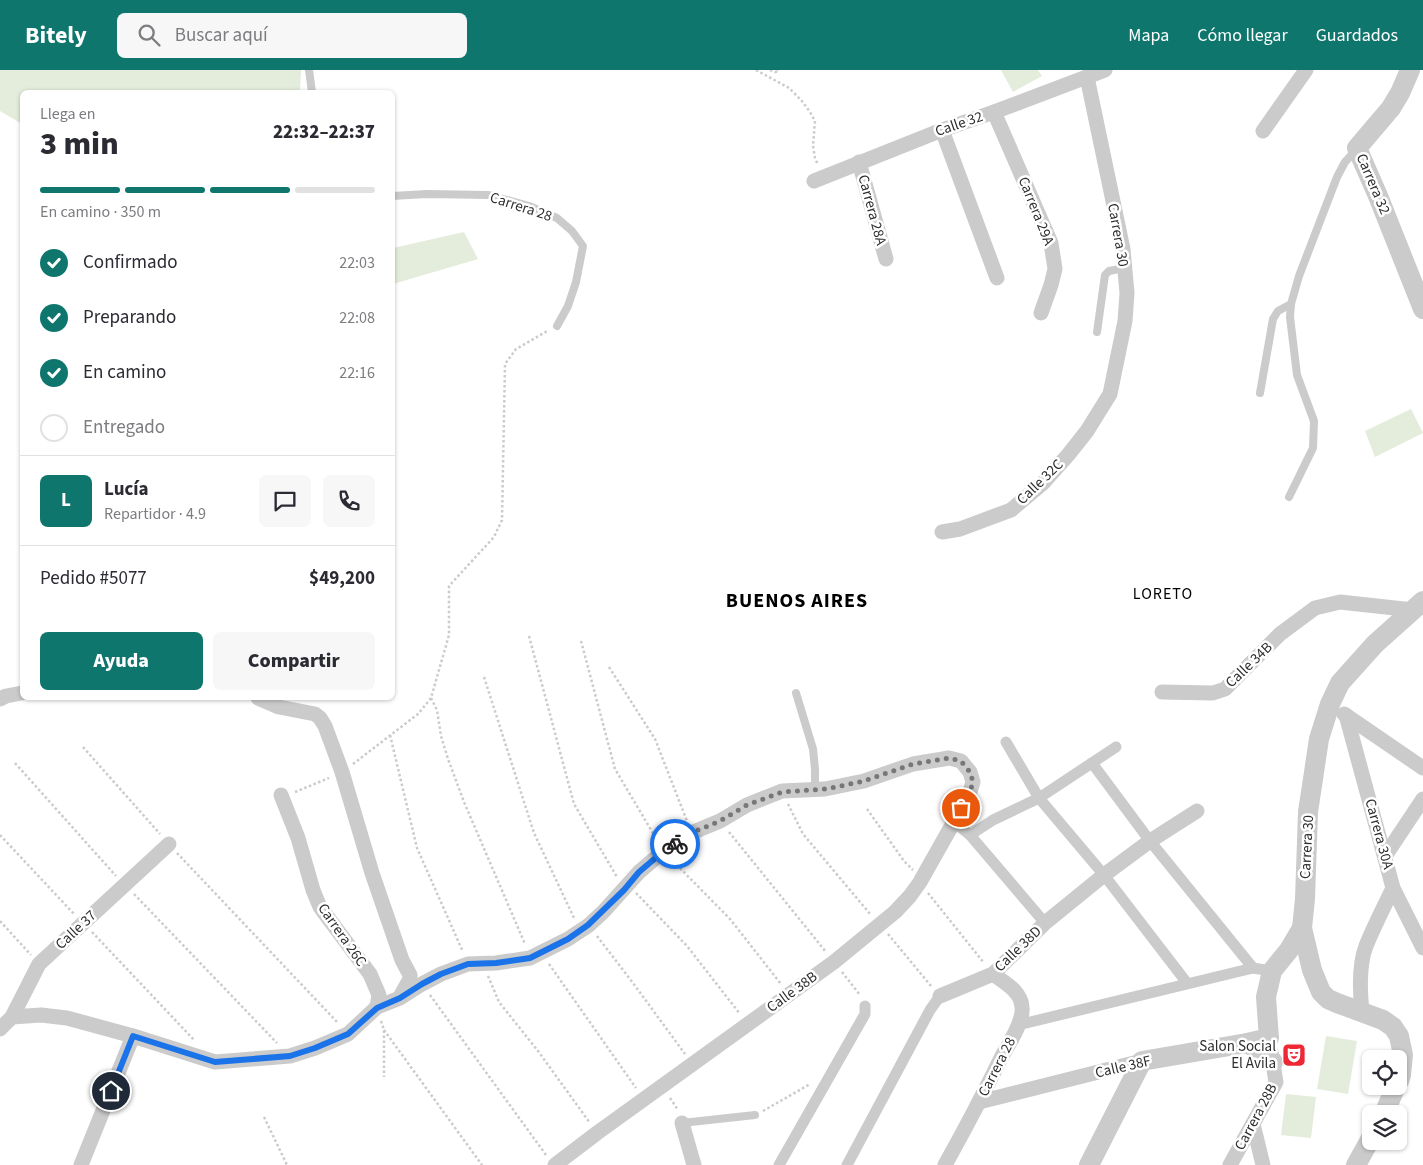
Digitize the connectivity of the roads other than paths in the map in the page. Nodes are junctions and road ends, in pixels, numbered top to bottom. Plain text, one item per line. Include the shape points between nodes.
1 (309, 70) edge
2 (1105, 70) edge
3 (1306, 70) edge
4 (1410, 70) edge
5 (1087, 77) junction
6 (312, 90) edge
7 (994, 112) junction
8 (942, 130) junction
9 (1264, 132) dead end
10 (1357, 148) junction
11 (859, 162) junction
12 (819, 179) road end
13 (395, 196) edge
14 (886, 259) dead end
15 (1124, 268) junction
16 (997, 278) dead end
17 (1291, 304) junction
18 (1423, 309) edge
19 (1041, 314) dead end
20 (557, 326) road end
21 (1097, 332) dead end
22 (1260, 393) dead end
23 (1110, 394) joint
24 (1289, 497) dead end
25 (942, 532) dead end
26 (1418, 606) edge
27 (796, 692) dead end
28 (1162, 692) dead end
29 (20, 693) edge
30 (0, 698) edge
31 (263, 700) edge
32 (1330, 704) junction
33 (1346, 715) junction
34 (1006, 742) dead end
35 (1116, 747) dead end
36 (1092, 763) junction
37 (1423, 768) edge
38 (815, 789) junction
39 (281, 795) road end
40 (1039, 798) junction
41 (1423, 799) edge
42 (1198, 812) dead end
43 (954, 822) junction
44 (970, 835) junction
45 (1150, 841) junction
46 (169, 844) road end
47 (1385, 856) junction
48 (1104, 875) junction
49 (1393, 888) junction
50 (1045, 923) junction
51 (1302, 928) junction
52 (1423, 948) edge
53 (1268, 967) junction
54 (1312, 970) junction
55 (993, 974) junction
56 (1187, 983) junction
57 (940, 996) joint
58 (400, 998) junction
59 (1358, 1005) junction
60 (865, 1006) road end
61 (377, 1008) junction
62 (12, 1017) junction
63 (1018, 1025) junction
64 (0, 1029) edge
65 (133, 1036) junction
66 (1269, 1038) junction
67 (1247, 1043) junction
68 (1402, 1050) edge
69 (1142, 1061) junction
70 (1273, 1062) junction
71 (979, 1102) junction
72 (755, 1115) road end
73 (682, 1123) joint
74 (1253, 1124) junction
75 (1364, 1150) edge
76 (551, 1161) edge
77 (81, 1165) edge
78 (694, 1165) edge
79 (779, 1165) edge
80 (847, 1165) edge
81 (945, 1165) edge
82 (1088, 1165) edge
83 (1230, 1165) edge
84 (1264, 1165) edge
85 (1356, 1165) edge

1 - 6 lane
2 - 5 street, Calle 32
3 - 9 street
4 - 10 street, Carrera 32 via 1391,108
5 - 7 street, Calle 32
5 - 15 street, Carrera 30
7 - 8 street, Calle 32
7 - 19 street, Carrera 29A via 1051,243 1055,269
8 - 11 street, Calle 32
8 - 16 street
10 - 17 lane via 1338,177
10 - 18 street, Carrera 32
11 - 12 street, Calle 32
11 - 14 street, Carrera 28A
13 - 20 lane, Carrera 28 via 489,195 558,218 583,246 576,282
15 - 21 lane via 1105,275
15 - 23 street, Carrera 30 via 1125,321
17 - 22 lane via 1278,311 1273,320
17 - 24 lane via 1296,375 1314,421 1313,448
23 - 25 street, Calle 32C via 1086,431 1043,484 1011,510 960,530
26 - 28 street, Calle 34B via 1340,602 1315,608 1280,634 1225,689
26 - 32 street, Carrera 30 via 1375,644 1340,683
27 - 38 lane via 813,748
29 - 30 street
31 - 58 street via 314,714 325,726 372,873 410,975
32 - 33 street
32 - 51 street, Carrera 30 via 1319,739 1308,812
33 - 37 street
33 - 47 street, Carrera 30A
34 - 40 street
35 - 36 street
36 - 40 street
36 - 45 street
38 - 43 street, Calle 38B via 864,781 913,764 949,758 961,761 973,782
38 - 58 street via 782,792 747,805 691,833 639,872 584,928 568,939 536,955 475,964 441,974
39 - 61 street, Carrera 26C via 320,907 370,974 379,994
40 - 44 street
40 - 48 street
41 - 47 street
42 - 45 street, Calle 38D
43 - 44 street
43 - 76 street, Calle 38B via 910,896 880,925 834,962 597,1133
44 - 50 street
45 - 48 street, Calle 38D
45 - 53 street
46 - 62 street, Calle 37 via 39,964
47 - 49 street, Carrera 30A
48 - 50 street, Calle 38D
48 - 56 street
49 - 52 street, Carrera 30A
49 - 59 street via 1366,948
50 - 55 street, Calle 38D
51 - 53 street, Carrera 28B via 1294,943
51 - 54 street, Carrera 30
53 - 54 street via 1301,960
53 - 56 street
53 - 66 street, Carrera 28B
54 - 59 street, Carrera 30 via 1321,992 1328,999 1337,1004
55 - 57 street, Calle 38D
55 - 63 street, Carrera 28 via 1020,996 1023,1009
56 - 63 street
57 - 80 street
58 - 61 street
59 - 68 street, Carrera 30 via 1393,1026
60 - 79 street via 865,1014
61 - 65 street via 348,1034 290,1056 215,1062
62 - 64 street, Calle 37
62 - 65 street via 41,1015 67,1018
63 - 71 street, Carrera 28
65 - 77 street
66 - 67 street, Calle 38F
66 - 70 street, Carrera 28B
67 - 69 street, Calle 38F
67 - 70 street
69 - 71 street, Calle 38F
69 - 82 street
70 - 74 street, Carrera 28B via 1276,1082
71 - 81 street, Carrera 28
72 - 73 lane
73 - 78 street
74 - 83 street, Carrera 28B
74 - 84 street
75 - 85 street

